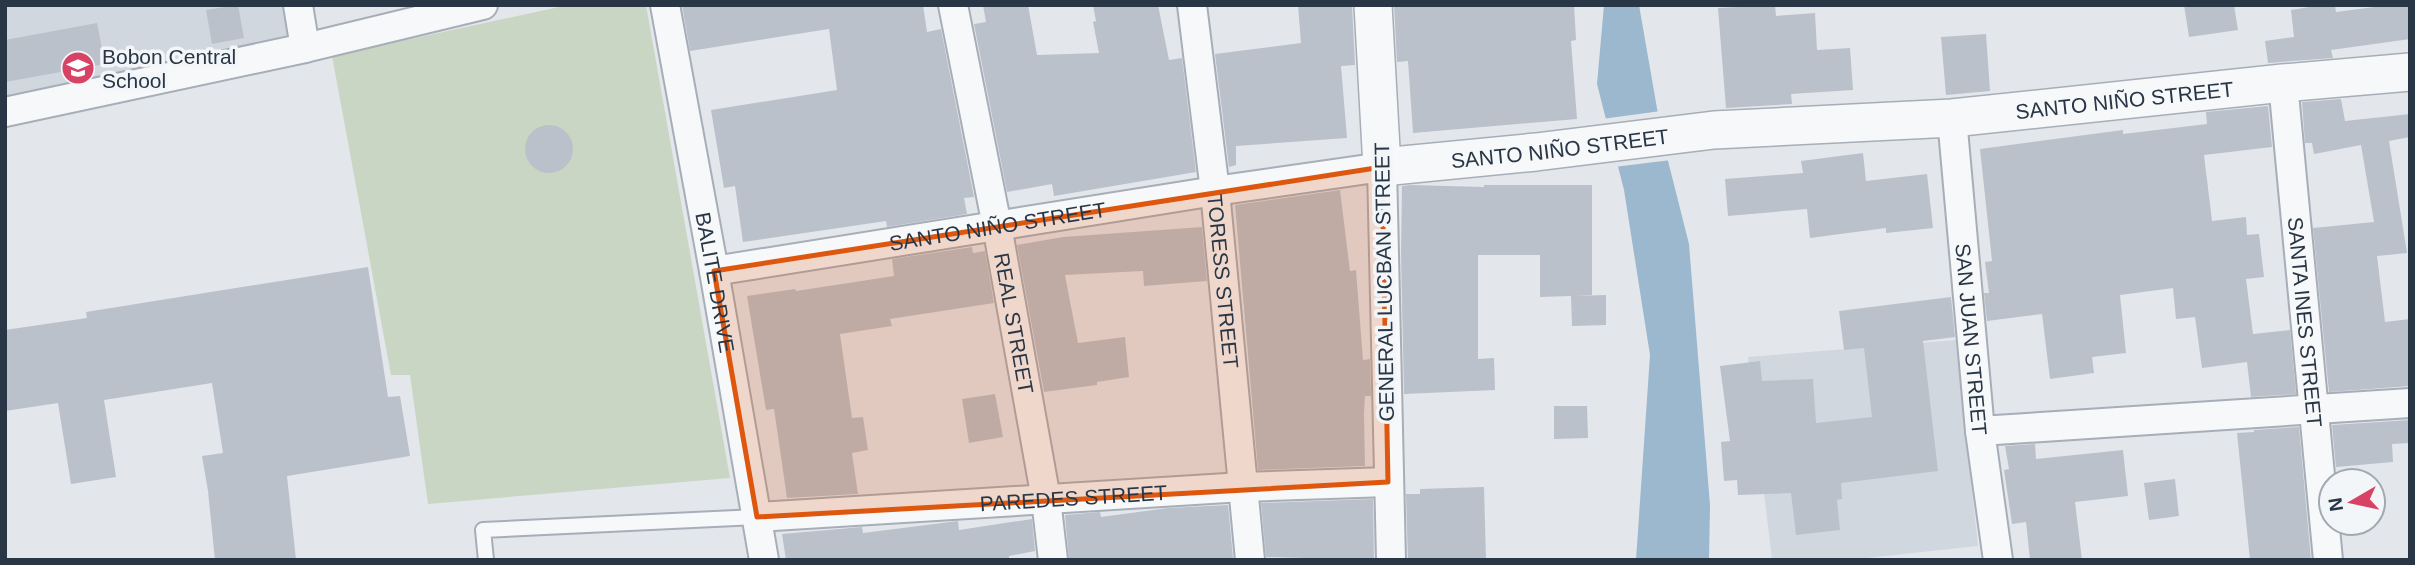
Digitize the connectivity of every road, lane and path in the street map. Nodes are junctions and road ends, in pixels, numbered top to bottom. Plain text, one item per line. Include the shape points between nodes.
1 (298, 5) edge
2 (483, 5) edge
3 (665, 5) edge
4 (953, 5) edge
5 (1192, 5) edge
6 (1373, 5) edge
7 (432, 11) edge
8 (305, 48) junction
9 (2410, 72) edge
10 (2283, 83) junction
11 (5, 112) edge
12 (1952, 118) junction
13 (1382, 167) junction
14 (1215, 191) junction
15 (997, 226) junction
16 (714, 271) junction
17 (2410, 402) edge
18 (2314, 409) junction
19 (1980, 431) junction
20 (1388, 482) junction
21 (1243, 487) junction
22 (1046, 499) junction
23 (757, 517) junction
24 (486, 560) edge
25 (764, 560) edge
26 (1053, 560) edge
27 (1250, 560) edge
28 (1391, 560) edge
29 (1998, 560) edge
30 (2328, 560) edge

1 - 8 street
2 - 7 street
3 - 16 street, BALITE DRIVE
4 - 15 street, REAL STREET
5 - 14 street, TORESS STREET
6 - 13 street, GENERAL LUCBAN STREET
7 - 8 street
8 - 11 street
9 - 10 street, SANTO NIÑO STREET
10 - 12 street, SANTO NIÑO STREET
10 - 18 street, SANTA INES STREET
12 - 13 street, SANTO NIÑO STREET via 1714,130
12 - 19 street, SAN JUAN STREET
13 - 14 street, SANTO NIÑO STREET
13 - 20 street, GENERAL LUCBAN STREET
14 - 15 street, SANTO NIÑO STREET
14 - 21 street, TORESS STREET
15 - 16 street, SANTO NIÑO STREET
15 - 22 street, REAL STREET
16 - 23 street, BALITE DRIVE
17 - 18 street
18 - 19 street
18 - 30 street, SANTA INES STREET
19 - 29 street, SAN JUAN STREET
20 - 21 street, PAREDES STREET
20 - 28 street, GENERAL LUCBAN STREET
21 - 22 street, PAREDES STREET
21 - 27 street, TORESS STREET
22 - 23 street, PAREDES STREET
22 - 26 street, REAL STREET
23 - 24 lane via 483,530
23 - 25 street, BALITE DRIVE

